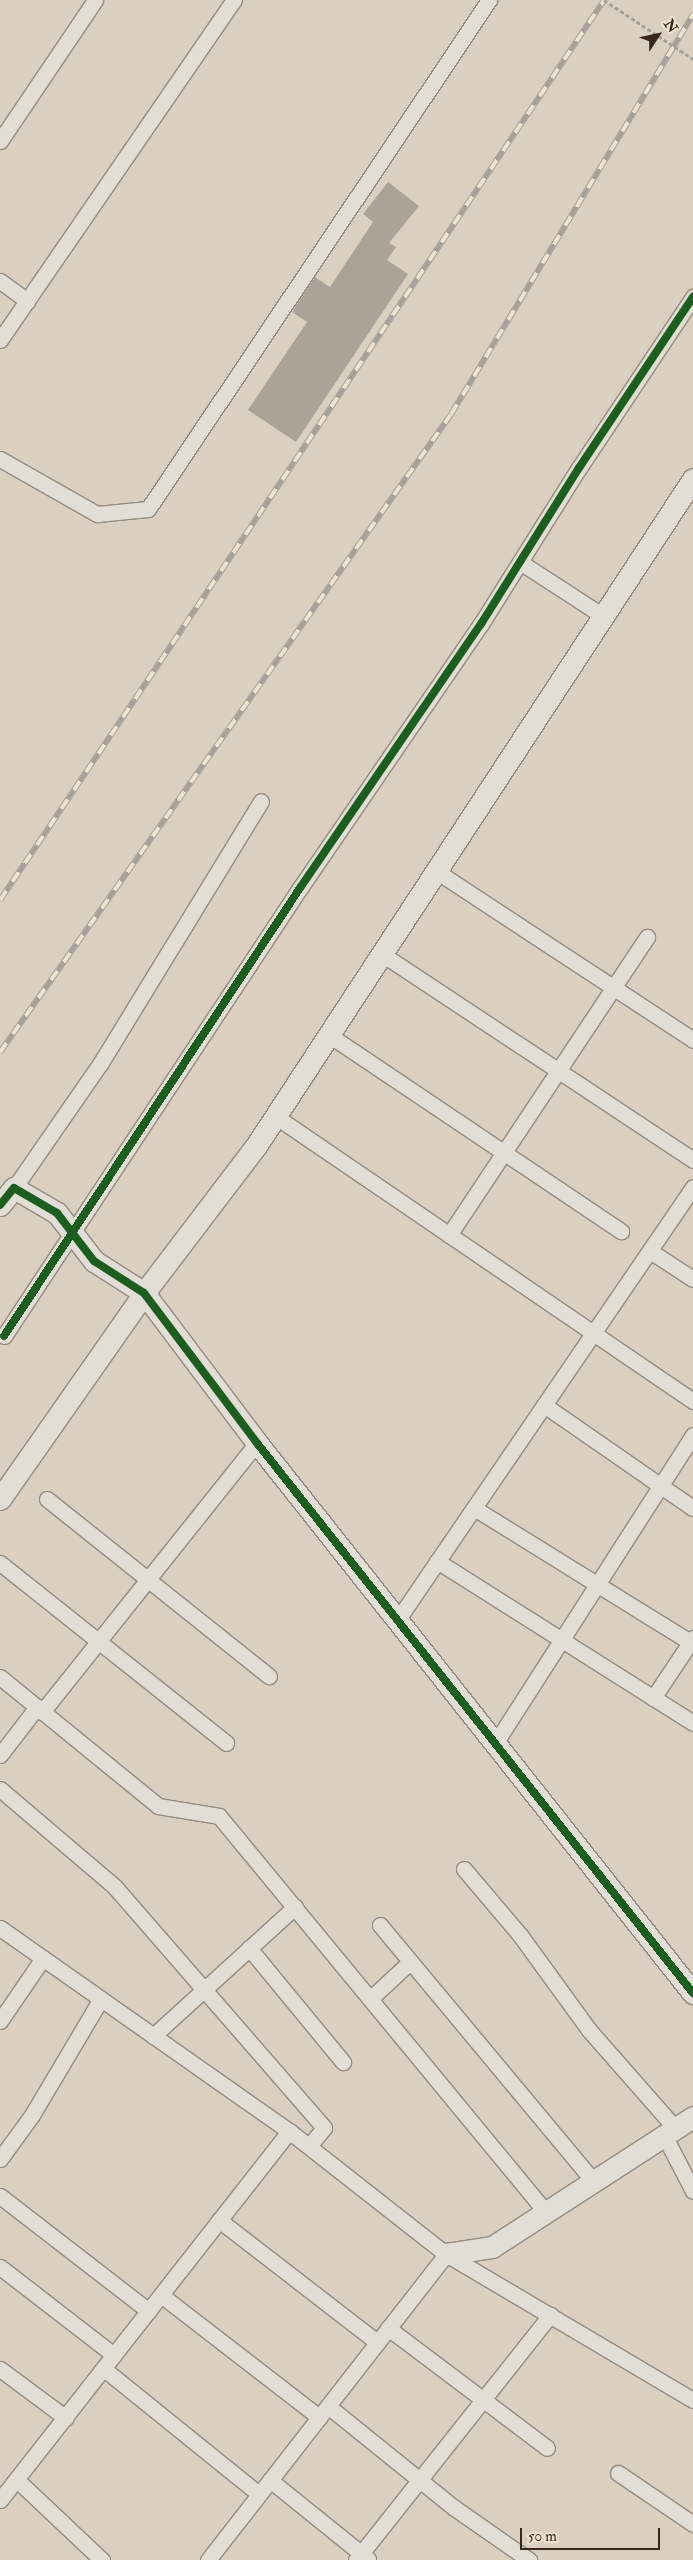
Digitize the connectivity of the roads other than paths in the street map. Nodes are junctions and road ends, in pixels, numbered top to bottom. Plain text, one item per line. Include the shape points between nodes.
1 (94, 0) edge
2 (234, 0) edge
3 (489, 0) edge
4 (0, 141) edge
5 (0, 281) edge
6 (693, 297) edge
7 (28, 300) junction
8 (0, 340) edge
9 (0, 459) edge
10 (693, 479) edge
11 (520, 562) junction
12 (603, 616) junction
13 (261, 801) dead end
14 (436, 871) junction
15 (646, 937) dead end
16 (382, 954) junction
17 (613, 988) junction
18 (329, 1035) junction
19 (693, 1040) edge
20 (558, 1072) junction
21 (275, 1116) junction
22 (503, 1153) junction
23 (693, 1160) edge
24 (14, 1188) junction
25 (693, 1188) edge
26 (0, 1205) edge
27 (621, 1231) dead end
28 (73, 1234) junction
29 (449, 1235) junction
30 (650, 1250) junction
31 (693, 1278) edge
32 (144, 1294) junction
33 (594, 1331) junction
34 (4, 1336) dead end
35 (693, 1401) edge
36 (544, 1405) junction
37 (693, 1435) edge
38 (257, 1443) junction
39 (658, 1485) junction
40 (0, 1499) edge
41 (47, 1499) dead end
42 (474, 1508) junction
43 (693, 1508) edge
44 (437, 1561) junction
45 (0, 1562) edge
46 (148, 1579) junction
47 (598, 1583) junction
48 (398, 1619) junction
49 (561, 1638) junction
50 (692, 1641) edge
51 (98, 1642) junction
52 (269, 1676) dead end
53 (0, 1677) edge
54 (653, 1698) junction
55 (39, 1710) junction
56 (693, 1723) edge
57 (496, 1742) junction
58 (226, 1743) dead end
59 (0, 1755) edge
60 (0, 1789) edge
61 (464, 1869) dead end
62 (295, 1907) junction
63 (380, 1925) dead end
64 (0, 1928) edge
65 (249, 1948) junction
66 (42, 1958) junction
67 (410, 1962) junction
68 (204, 1989) junction
69 (693, 1992) edge
70 (101, 1999) junction
71 (370, 1999) junction
72 (0, 2021) edge
73 (153, 2036) junction
74 (343, 2062) dead end
75 (693, 2116) edge
76 (289, 2131) junction
77 (669, 2132) junction
78 (309, 2146) junction
79 (0, 2159) edge
80 (593, 2181) junction
81 (693, 2191) edge
82 (0, 2196) edge
83 (544, 2212) junction
84 (220, 2220) junction
85 (446, 2254) junction
86 (0, 2267) edge
87 (162, 2295) junction
88 (149, 2311) junction
89 (550, 2315) junction
90 (388, 2328) junction
91 (377, 2342) junction
92 (114, 2355) junction
93 (0, 2369) edge
94 (104, 2369) junction
95 (483, 2400) junction
96 (693, 2400) edge
97 (323, 2412) junction
98 (66, 2418) junction
99 (546, 2448) dead end
100 (618, 2473) dead end
101 (18, 2480) junction
102 (270, 2480) junction
103 (420, 2480) junction
104 (2, 2493) edge
105 (259, 2494) junction
106 (693, 2524) edge
107 (363, 2558) edge
108 (212, 2559) edge
109 (102, 2560) edge
110 (529, 2560) edge

1 - 4 street
2 - 7 street
3 - 9 street via 148,509 97,514
5 - 7 street
6 - 11 street
7 - 8 street
10 - 12 street
11 - 12 street
11 - 28 street
12 - 14 street
13 - 24 street via 100,1064
14 - 16 street
14 - 17 street
15 - 17 street
16 - 18 street
16 - 20 street
17 - 19 street
17 - 20 street
18 - 21 street
18 - 22 street
20 - 22 street
20 - 23 street
21 - 29 street
21 - 32 street
22 - 27 street
22 - 29 street
24 - 26 street
24 - 28 street via 57,1213
25 - 30 street
28 - 32 street via 94,1261
28 - 34 street
29 - 33 street
30 - 31 street
30 - 33 street
32 - 38 street
32 - 40 street
33 - 35 street
33 - 36 street
36 - 39 street
36 - 42 street
37 - 39 street
38 - 46 street
38 - 48 street
39 - 43 street
39 - 47 street
41 - 46 street
42 - 44 street
42 - 47 street
44 - 48 street
44 - 49 street
45 - 51 street
46 - 51 street
46 - 52 street
47 - 49 street
47 - 50 street
48 - 57 street
49 - 54 street
49 - 57 street
50 - 54 street
51 - 55 street
51 - 58 street
53 - 55 street
54 - 56 street
55 - 59 street
55 - 62 street via 158,1806 219,1816
57 - 69 street
60 - 68 street via 114,1886
61 - 77 street via 520,1934 589,2030
62 - 65 street
62 - 71 street
63 - 67 street
64 - 66 street
65 - 68 street
65 - 74 street
66 - 70 street
66 - 72 street
67 - 71 street
67 - 80 street
68 - 73 street
68 - 78 street via 324,2128
70 - 73 street
70 - 79 street via 32,2115
71 - 83 street
73 - 76 street
75 - 77 street
76 - 78 street
76 - 84 street
77 - 80 street
77 - 81 street
78 - 85 street
80 - 83 street
82 - 88 street
83 - 85 street via 492,2247
84 - 87 street
84 - 91 street
85 - 89 street
85 - 90 street
86 - 92 street
87 - 88 street
87 - 97 street
88 - 92 street
89 - 95 street
89 - 96 street
90 - 91 street
90 - 95 street
91 - 97 street
92 - 94 street
93 - 98 street
94 - 98 street
94 - 105 street
95 - 99 street
95 - 103 street
97 - 102 street
97 - 103 street
98 - 101 street
100 - 106 street
101 - 104 street
101 - 109 street
102 - 105 street
102 - 107 street
103 - 107 street
103 - 110 street
105 - 108 street

